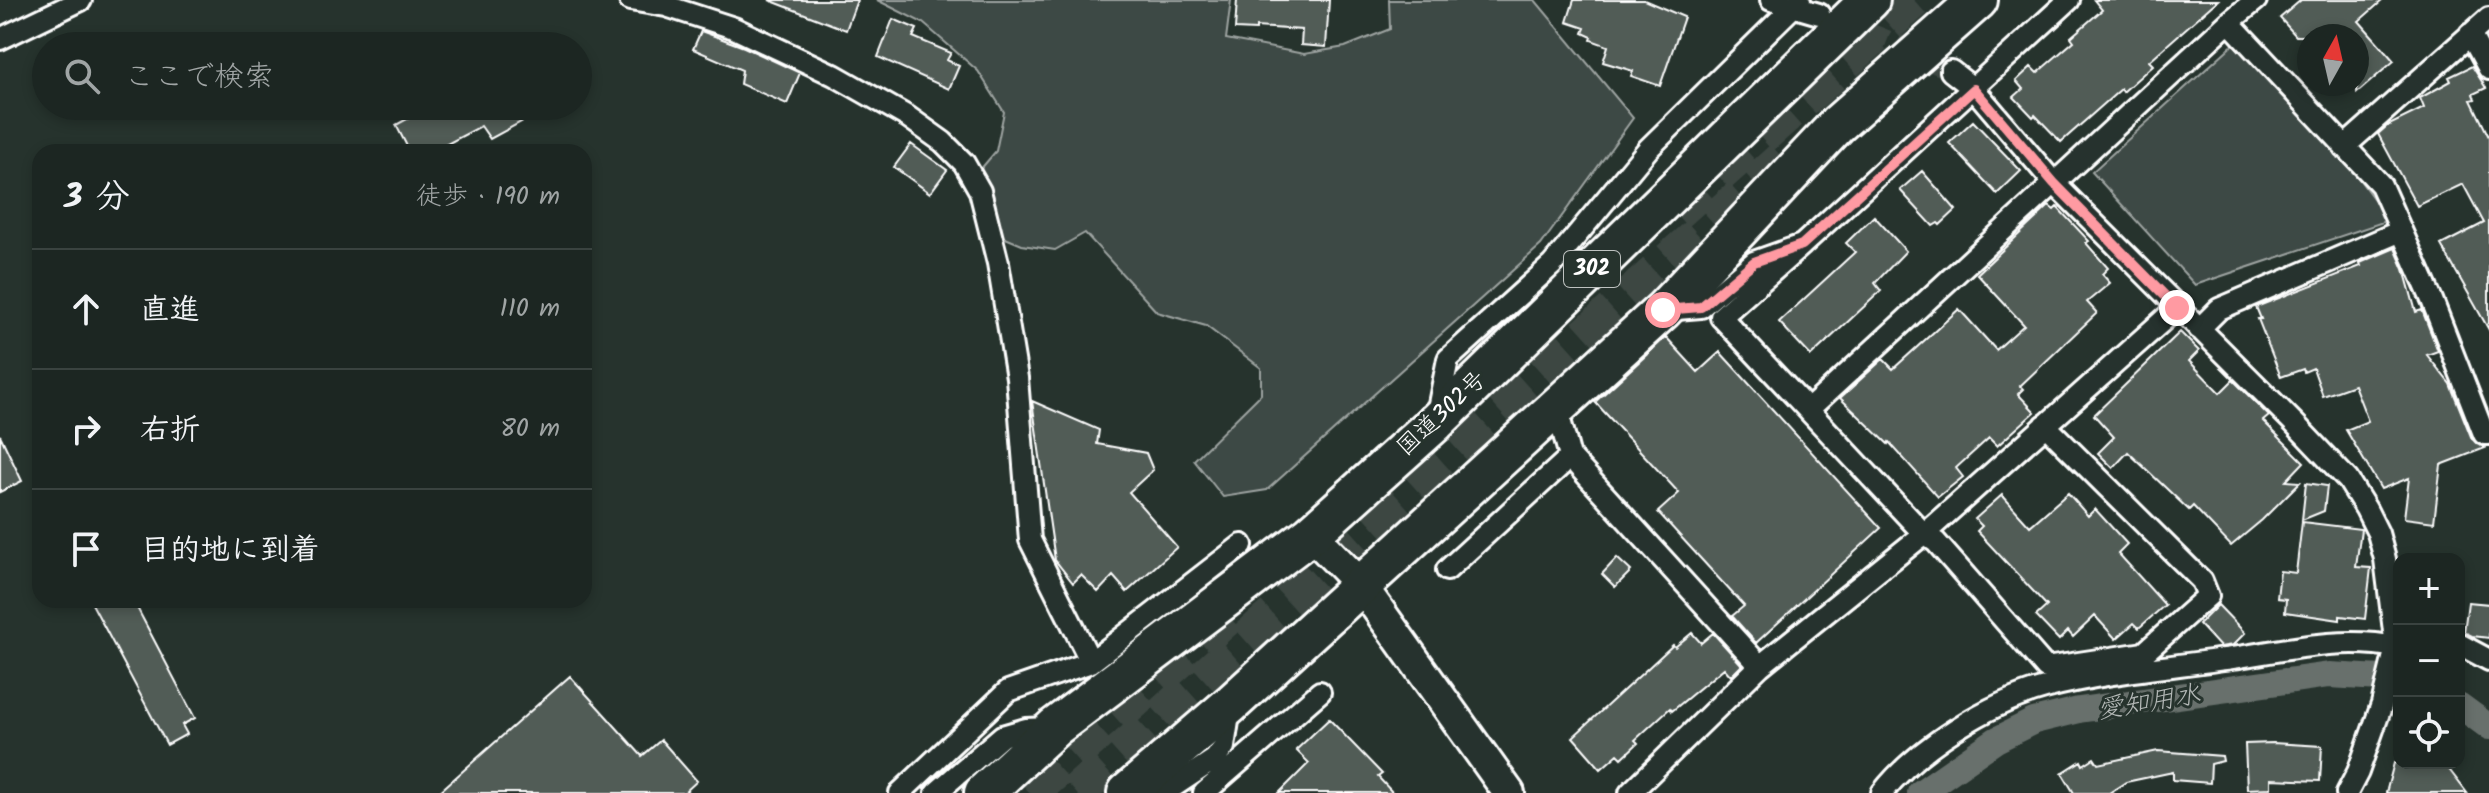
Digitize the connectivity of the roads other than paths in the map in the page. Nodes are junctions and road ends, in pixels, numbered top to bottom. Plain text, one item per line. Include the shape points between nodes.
1 (81, 0) edge
2 (630, 0) edge
3 (1771, 0) edge
4 (1870, 0) tunnel mouth
5 (1978, 0) edge
6 (2069, 0) edge
7 (2256, 0) edge
8 (1796, 3) edge
9 (1819, 14) tunnel mouth
10 (2489, 18) edge
11 (2229, 22) junction
12 (2470, 34) junction
13 (0, 39) edge
14 (2489, 69) edge
15 (1951, 71) tunnel mouth
16 (1974, 89) junction
17 (2344, 147) junction
18 (2054, 183) junction
19 (2401, 231) junction
20 (1802, 245) junction
21 (2177, 308) junction
22 (1663, 310) junction
23 (2199, 329) junction
24 (1556, 405) junction
25 (1808, 410) junction
26 (1436, 422) junction
27 (2045, 425) junction
28 (2489, 434) edge
29 (1570, 457) junction
30 (1311, 534) junction
31 (1924, 534) junction
32 (1242, 545) dead end
33 (1447, 570) dead end
34 (1360, 584) junction
35 (2395, 625) edge
36 (2393, 634) edge
37 (2465, 647) edge
38 (2393, 648) edge
39 (2489, 660) edge
40 (1091, 662) junction
41 (1760, 666) junction
42 (1320, 692) dead end
43 (1231, 704) junction
44 (905, 788) edge
45 (956, 790) edge
46 (1127, 793) edge
47 (1164, 793) edge
48 (1204, 793) edge
49 (1509, 793) edge
50 (1630, 793) edge
51 (1882, 793) edge
52 (2347, 793) edge

1 - 13 street
2 - 40 street via 734,28 834,75 908,117 964,163 980,191 998,263 1017,378 1030,540
3 - 8 street
4 - 26 highway, 国道302号 / 302
5 - 22 highway via 1838,124
6 - 16 street
7 - 11 street
8 - 9 street
8 - 26 street via 1648,149 1552,265 1448,359
10 - 12 street
11 - 17 street
11 - 18 street
12 - 14 street
12 - 17 street
15 - 16 street
16 - 18 street
16 - 20 street
17 - 19 street via 2381,185
18 - 21 street
18 - 25 street
19 - 23 street via 2219,309
19 - 28 street via 2484,434
20 - 22 street via 1754,262 1701,307
20 - 25 street via 1721,317
21 - 23 street
21 - 27 street
22 - 24 highway
23 - 35 street via 2348,480 2378,533
24 - 29 street
24 - 34 highway
25 - 31 street
26 - 30 highway, 国道302号 / 302
27 - 31 street
27 - 31 street via 2202,581 2208,596 2144,653 2046,668
29 - 33 street
29 - 41 street
30 - 34 street
30 - 45 highway, 国道302号 / 302 via 1055,727
31 - 41 street
32 - 40 street
34 - 43 highway
34 - 49 street
36 - 51 street via 2375,643 2318,645 2042,689 1968,722
37 - 39 street
38 - 52 street via 2382,704
40 - 44 street via 1008,691
41 - 50 street
42 - 48 street
43 - 46 highway
43 - 47 street via 1224,747 1215,759
44 - 45 street

